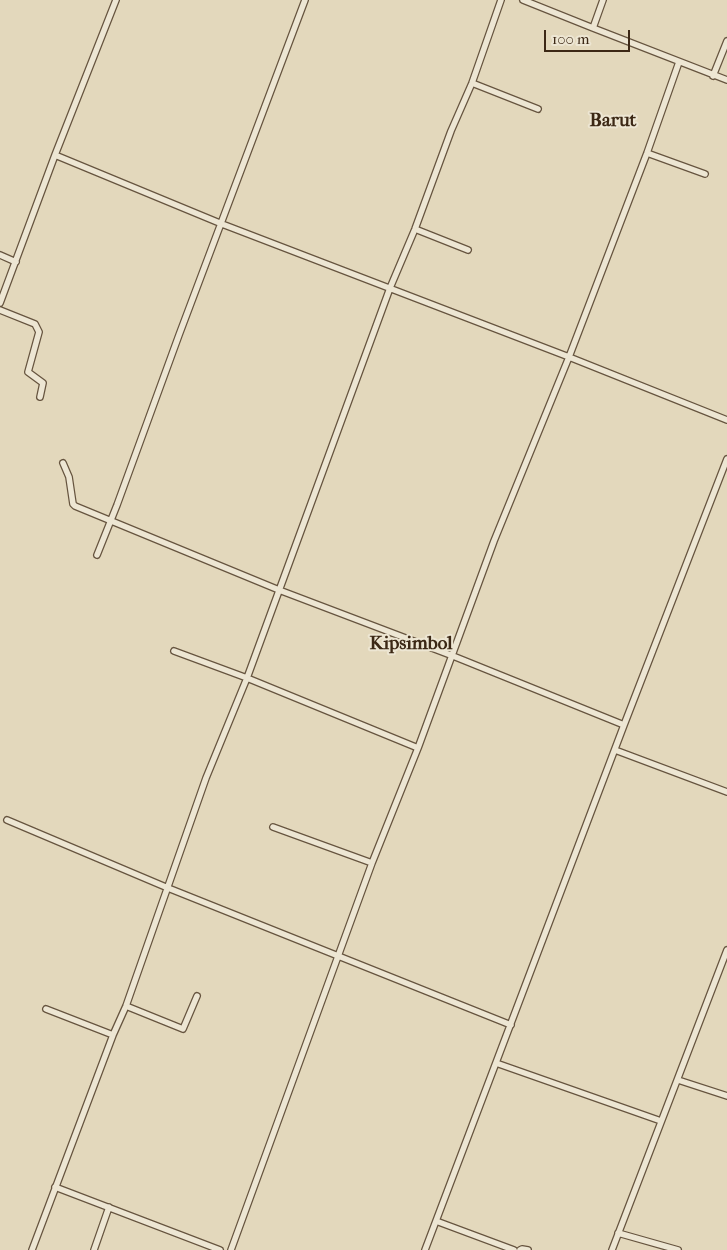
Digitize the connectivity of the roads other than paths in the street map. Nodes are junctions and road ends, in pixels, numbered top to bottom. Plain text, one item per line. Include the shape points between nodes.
1 (116, 0) edge
2 (305, 0) edge
3 (501, 0) edge
4 (523, 0) edge
5 (603, 0) edge
6 (593, 28) junction
7 (727, 41) edge
8 (679, 62) junction
9 (714, 76) junction
10 (727, 80) edge
11 (472, 83) junction
12 (538, 109) dead end
13 (647, 153) junction
14 (55, 155) junction
15 (705, 174) dead end
16 (222, 224) junction
17 (415, 229) junction
18 (468, 250) dead end
19 (0, 255) edge
20 (16, 262) junction
21 (390, 288) junction
22 (0, 303) edge
23 (0, 310) edge
24 (569, 357) junction
25 (40, 398) dead end
26 (727, 420) edge
27 (727, 459) edge
28 (63, 463) dead end
29 (111, 521) junction
30 (97, 555) dead end
31 (279, 590) junction
32 (174, 651) dead end
33 (453, 656) junction
34 (246, 678) junction
35 (624, 725) junction
36 (418, 748) junction
37 (615, 750) junction
38 (727, 792) edge
39 (7, 820) dead end
40 (273, 827) dead end
41 (372, 863) junction
42 (168, 888) junction
43 (727, 950) edge
44 (340, 956) junction
45 (196, 996) dead end
46 (126, 1006) junction
47 (46, 1009) dead end
48 (511, 1026) junction
49 (113, 1035) junction
50 (496, 1063) junction
51 (678, 1080) junction
52 (727, 1096) edge
53 (661, 1121) junction
54 (55, 1187) junction
55 (110, 1207) junction
56 (436, 1221) junction
57 (618, 1233) junction
58 (32, 1250) edge
59 (94, 1250) edge
60 (220, 1250) edge
61 (231, 1250) edge
62 (425, 1250) edge
63 (514, 1250) edge
64 (520, 1250) edge
65 (528, 1250) edge
66 (612, 1250) edge
67 (678, 1250) edge

1 - 14 street
2 - 16 street
3 - 11 street
4 - 6 street
5 - 6 street
6 - 8 street
7 - 9 street
8 - 9 street
8 - 13 street
9 - 10 street
11 - 12 street
11 - 17 street
13 - 15 street
13 - 24 street
14 - 16 street
14 - 20 street
16 - 21 street
16 - 29 street
17 - 18 street
17 - 21 street
19 - 20 street
20 - 22 street
21 - 24 street
21 - 31 street
23 - 25 street via 38,328 28,375 43,384
24 - 26 street
24 - 33 street via 494,541
27 - 35 street
28 - 29 street via 73,504
29 - 30 street
29 - 31 street
31 - 33 street
31 - 34 street
32 - 34 street
33 - 35 street
33 - 36 street
34 - 36 street
34 - 42 street via 206,778
35 - 37 street
36 - 41 street
37 - 38 street
37 - 48 street
39 - 42 street
40 - 41 street
41 - 44 street
42 - 44 street
42 - 46 street
43 - 51 street
44 - 48 street
44 - 61 street
45 - 46 street via 183,1028
46 - 49 street
47 - 49 street
48 - 50 street
49 - 54 street
50 - 53 street
50 - 56 street
51 - 52 street
51 - 53 street
53 - 57 street
54 - 55 street
54 - 58 street
55 - 59 street
55 - 60 street
56 - 62 street
56 - 63 street
57 - 66 street
57 - 67 street
64 - 65 street

